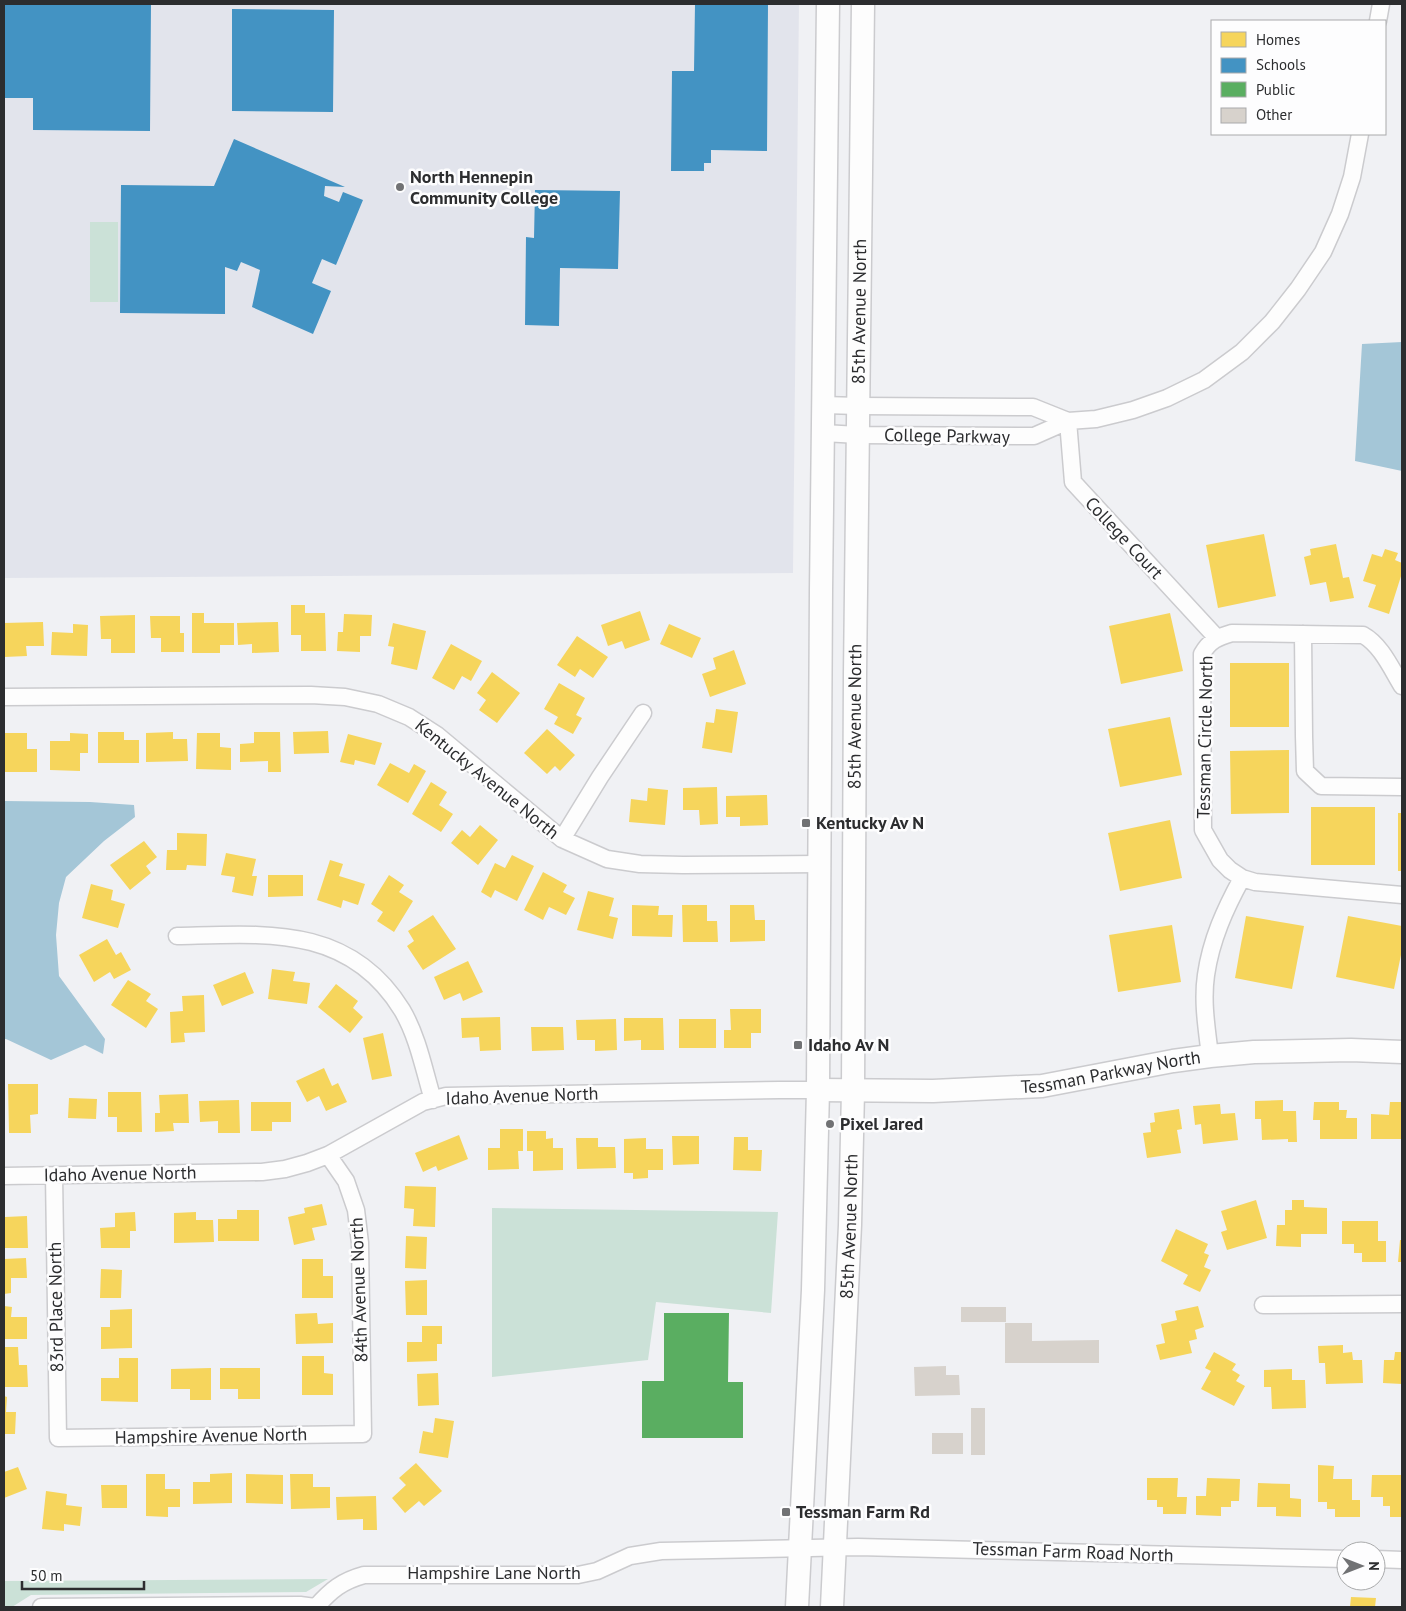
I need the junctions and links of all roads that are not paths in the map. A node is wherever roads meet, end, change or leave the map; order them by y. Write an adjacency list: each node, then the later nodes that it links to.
1 (828, 4): 8 (main road, 85th Avenue North)
2 (863, 4): 6 (main road, 85th Avenue North)
3 (876, 4): 6 (main road)
4 (1381, 4): 5 (street)
5 (1378, 20)
6 (862, 130): 9 (main road, 85th Avenue North)
7 (1360, 135): 10 (street, College Parkway)
8 (823, 405): 9 (street, College Parkway); 11 (main road, 85th Avenue North)
9 (859, 406): 10 (street, College Parkway); 12 (main road, 85th Avenue North)
10 (1068, 421): 12 (street, College Parkway); 14 (street, College Court)
11 (823, 433): 12 (street, College Parkway); 20 (main road, 85th Avenue North)
12 (859, 435): 27 (main road, 85th Avenue North)
13 (1303, 634): 14 (street, Tessman Circle North); 15 (street, Tessman Circle North); 18 (street)
14 (1217, 638): 21 (street, Tessman Circle North)
15 (1402, 686)
16 (4, 697): 19 (street, Kentucky Avenue North)
17 (643, 713): 19 (street)
18 (1402, 787)
19 (562, 839): 20 (street, Kentucky Avenue North)
20 (819, 864): 26 (main road, 85th Avenue North)
21 (1242, 878): 22 (street, Tessman Circle North); 25 (street)
22 (1402, 895)
23 (177, 936): 28 (street)
24 (1402, 1052): 25 (main road, Tessman Parkway North)
25 (1210, 1056): 27 (main road, Tessman Parkway North)
26 (818, 1090): 27 (main road, Tessman Parkway North); 28 (street, Idaho Avenue North); 37 (main road, 85th Avenue North)
27 (853, 1091): 36 (main road, 85th Avenue North)
28 (433, 1100): 29 (street, Idaho Avenue North)
29 (328, 1154): 30 (street, Idaho Avenue North); 34 (street, 84th Avenue North)
30 (54, 1175): 31 (street, Idaho Avenue North); 35 (street, 83rd Place North)
31 (4, 1176)
32 (1402, 1304): 33 (street)
33 (1263, 1305)
34 (363, 1434): 35 (street, Hampshire Avenue North)
35 (58, 1438)
36 (835, 1548): 37 (street, Tessman Farm Road North); 38 (street, Tessman Farm Road North); 44 (main road, 85th Avenue North)
37 (800, 1549): 42 (street, Hampshire Lane North); 43 (main road, 85th Avenue North)
38 (1336, 1559)
39 (1386, 1559): 40 (street)
40 (1402, 1560)
41 (41, 1607): 42 (street, Hampshire Lane North)
42 (315, 1607)
43 (798, 1607)
44 (832, 1607)

